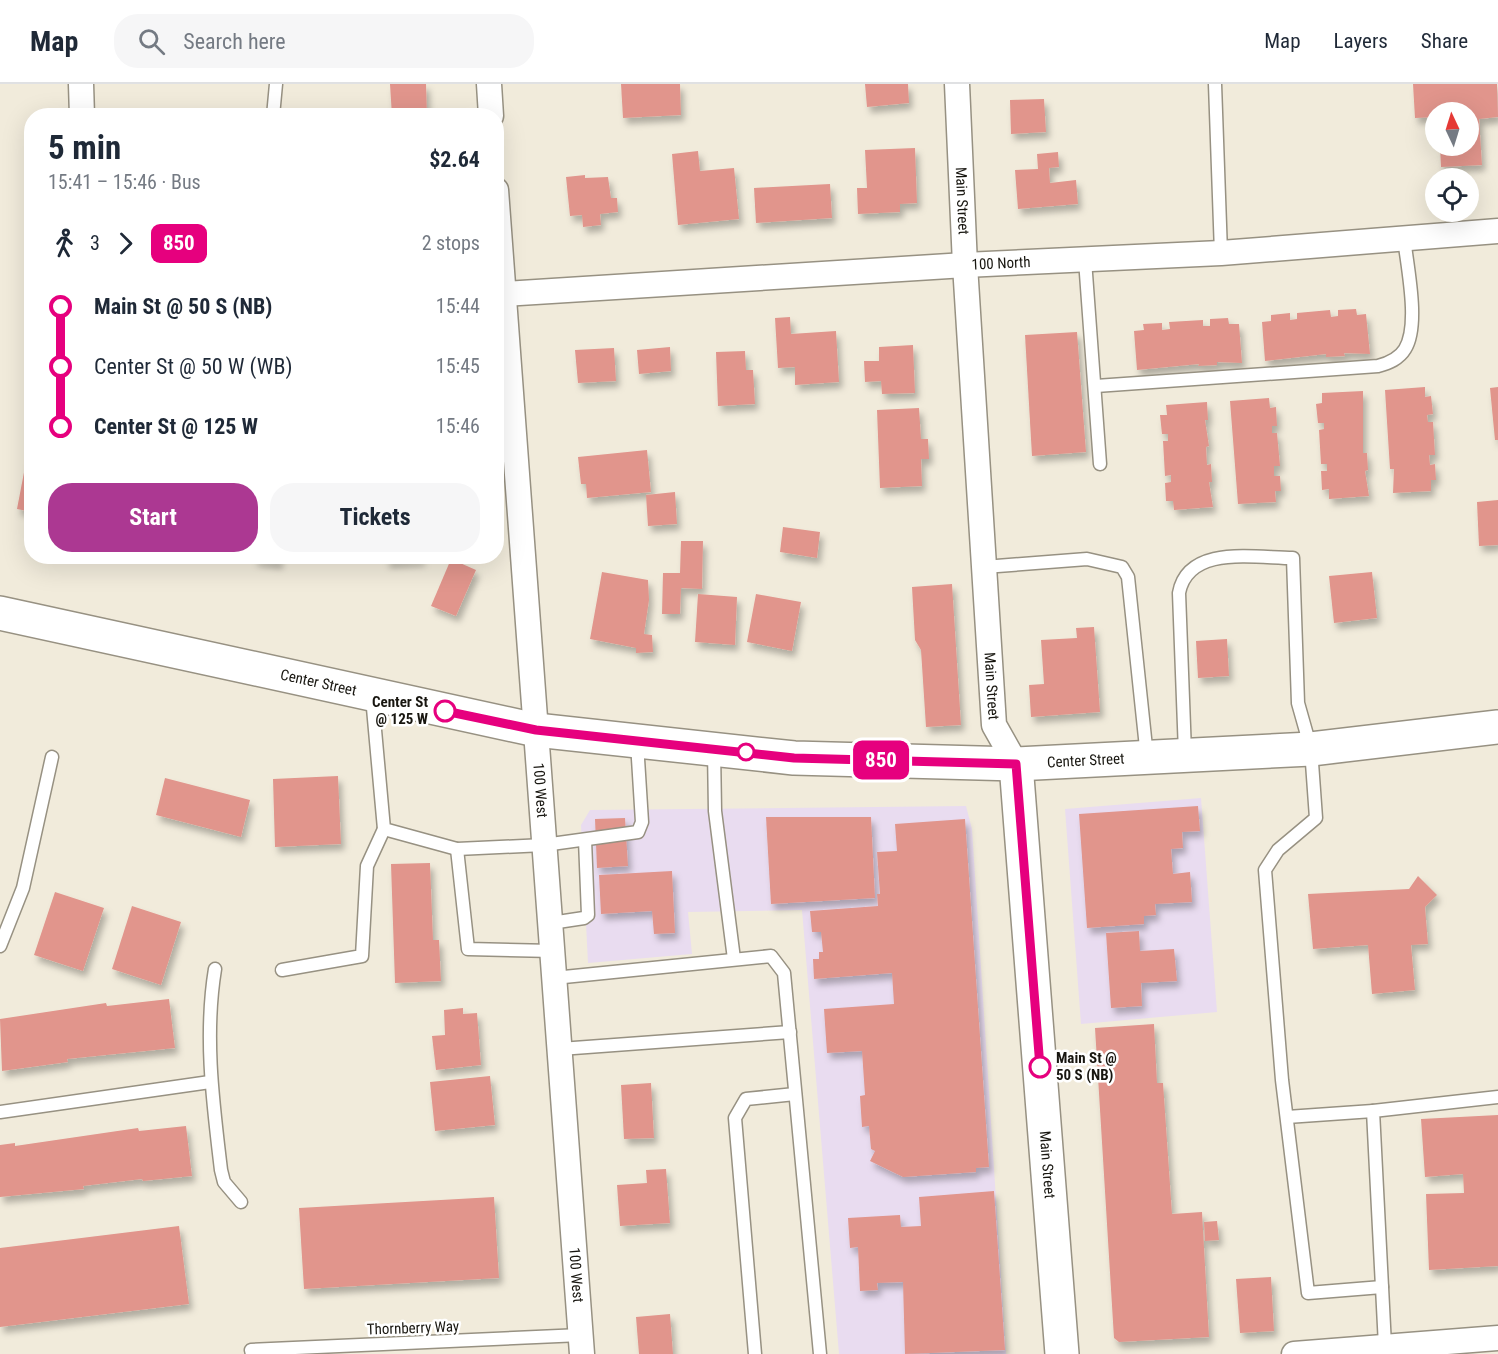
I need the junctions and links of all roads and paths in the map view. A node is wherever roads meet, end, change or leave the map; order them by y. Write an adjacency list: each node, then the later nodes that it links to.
1 (81, 84): 6 (street)
2 (276, 84): 7 (lane)
3 (489, 84): 8 (street)
4 (957, 84): 13 (street, Main Street)
5 (1215, 84): 11 (lane)
6 (82, 108)
7 (274, 108)
8 (490, 108)
9 (1498, 231): 10 (street, 100 North)
10 (1404, 238): 11 (street, 100 North); 15 (lane)
11 (1221, 253): 12 (street, 100 North)
12 (1085, 260): 13 (street, 100 North); 15 (lane)
13 (964, 266): 14 (street, 100 North); 17 (street, Main Street)
14 (504, 294): 21 (street, 100 West)
15 (1096, 386): 16 (lane)
16 (1100, 464)
17 (984, 567): 27 (lane); 28 (street, Main Street)
18 (0, 613): 19 (main road, Center Street)
19 (372, 696): 21 (main road, Center Street); 29 (lane)
20 (1498, 727): 24 (main road, Center Street)
21 (536, 730): 22 (main road, Center Street); 31 (street, 100 West)
22 (636, 740): 23 (main road, Center Street); 30 (lane)
23 (714, 749): 28 (main road, Center Street); 36 (lane)
24 (1311, 749): 25 (main road, Center Street); 25 (lane); 47 (lane)
25 (1185, 755): 27 (main road, Center Street)
26 (52, 757): 34 (lane)
27 (1147, 757): 28 (main road, Center Street)
28 (1016, 764): 56 (main road, Main Street)
29 (384, 830): 32 (lane); 38 (lane)
30 (585, 840): 31 (lane); 33 (lane)
31 (544, 845): 32 (lane); 33 (street, 100 West)
32 (457, 849): 35 (lane)
33 (551, 923): 35 (street, 100 West)
34 (0, 946)
35 (553, 951): 39 (street, 100 West)
36 (734, 960): 39 (lane); 40 (lane)
37 (215, 969): 42 (lane)
38 (282, 969)
39 (554, 978): 41 (street, 100 West)
40 (790, 1032): 41 (lane); 43 (lane)
41 (560, 1049): 51 (street, 100 West)
42 (210, 1082): 46 (lane); 48 (lane)
43 (795, 1094): 54 (lane); 55 (lane)
44 (1498, 1096): 45 (lane)
45 (1374, 1111): 47 (lane); 49 (lane)
46 (0, 1112)
47 (1287, 1117): 49 (lane)
48 (241, 1202)
49 (1382, 1287): 52 (lane)
50 (1498, 1338): 52 (street)
51 (582, 1345): 53 (lane, Thornberry Way)
52 (1385, 1346): 57 (street)
53 (252, 1354)
54 (755, 1354)
55 (820, 1354)
56 (1062, 1354)
57 (1294, 1354)

